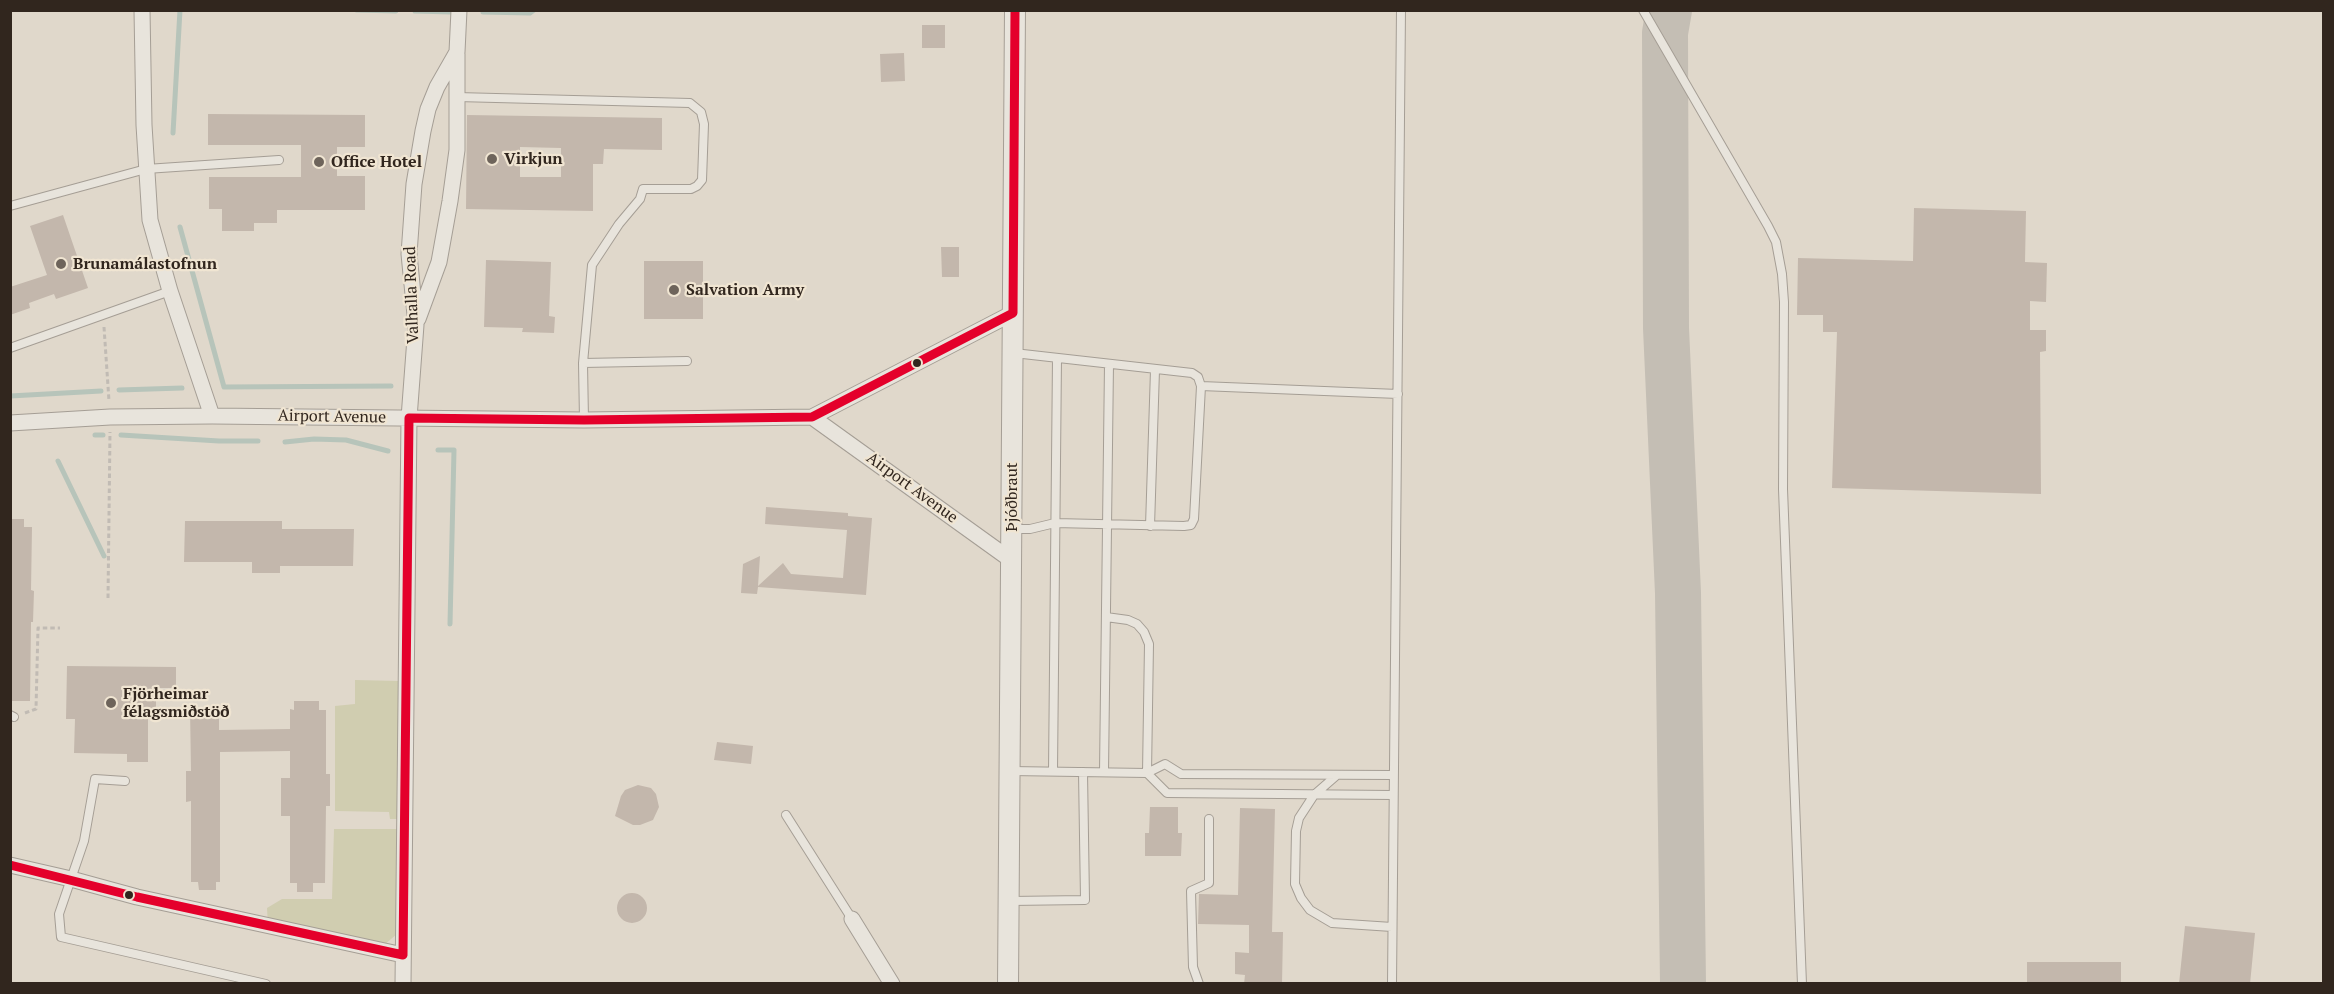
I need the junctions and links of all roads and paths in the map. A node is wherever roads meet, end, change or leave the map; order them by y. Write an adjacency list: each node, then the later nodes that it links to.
1 (142, 10): 9 (street)
2 (459, 10): 6 (street, Valhalla Road)
3 (1015, 10): 12 (street, Þjóðbraut)
4 (1401, 10): 23 (lane)
5 (1642, 10): 63 (lane)
6 (457, 52): 7 (street); 14 (street, Valhalla Road)
7 (457, 97): 14 (street); 19 (lane)
8 (279, 160): 9 (lane)
9 (146, 169): 10 (lane); 11 (street)
10 (10, 206)
11 (170, 291): 13 (lane); 24 (street)
12 (1013, 313): 16 (street, Þjóðbraut); 26 (street, Airport Avenue)
13 (100, 316): 15 (lane); 25 (path)
14 (416, 325): 27 (street, Valhalla Road)
15 (10, 348)
16 (1013, 353): 17 (lane); 33 (street, Þjóðbraut)
17 (1057, 358): 20 (lane); 30 (lane)
18 (687, 361): 19 (lane)
19 (583, 363): 28 (lane)
20 (1109, 364): 21 (lane); 31 (lane)
21 (1155, 370): 22 (lane); 32 (lane)
22 (1201, 386): 23 (lane); 32 (lane)
23 (1398, 394): 45 (lane)
24 (212, 416): 25 (street, Airport Avenue); 27 (street, Airport Avenue)
25 (110, 417): 29 (street, Airport Avenue); 35 (path)
26 (812, 417): 28 (street, Airport Avenue); 34 (street, Airport Avenue)
27 (409, 418): 28 (street, Airport Avenue); 56 (street, Valhalla Road)
28 (584, 420)
29 (10, 423)
30 (1056, 523): 31 (lane); 33 (lane); 40 (lane)
31 (1107, 524): 32 (lane); 36 (lane)
32 (1150, 526)
33 (1011, 529): 34 (street, Þjóðbraut)
34 (1011, 560): 39 (street, Þjóðbraut)
35 (108, 598)
36 (1106, 617): 42 (lane); 43 (lane)
37 (60, 628): 38 (path)
38 (12, 716)
39 (1010, 771): 40 (lane); 53 (street, Þjóðbraut)
40 (1053, 771): 41 (lane)
41 (1083, 772): 42 (lane); 53 (lane)
42 (1104, 772): 43 (lane)
43 (1147, 772): 44 (lane); 47 (lane)
44 (1337, 775): 45 (lane); 47 (lane)
45 (1393, 775): 48 (lane)
46 (125, 781): 52 (lane)
47 (1314, 795): 48 (lane); 55 (lane)
48 (1393, 795): 55 (lane)
49 (786, 815): 54 (lane)
50 (1209, 819): 61 (lane)
51 (10, 865): 52 (street)
52 (71, 879): 56 (street); 57 (lane)
53 (1009, 901): 60 (street, Þjóðbraut)
54 (852, 919): 59 (street)
55 (1392, 927): 62 (lane)
56 (404, 955): 58 (street, Valhalla Road)
57 (266, 984)
58 (404, 984)
59 (892, 984)
60 (1008, 984)
61 (1199, 984)
62 (1392, 984)
63 (1802, 984)

